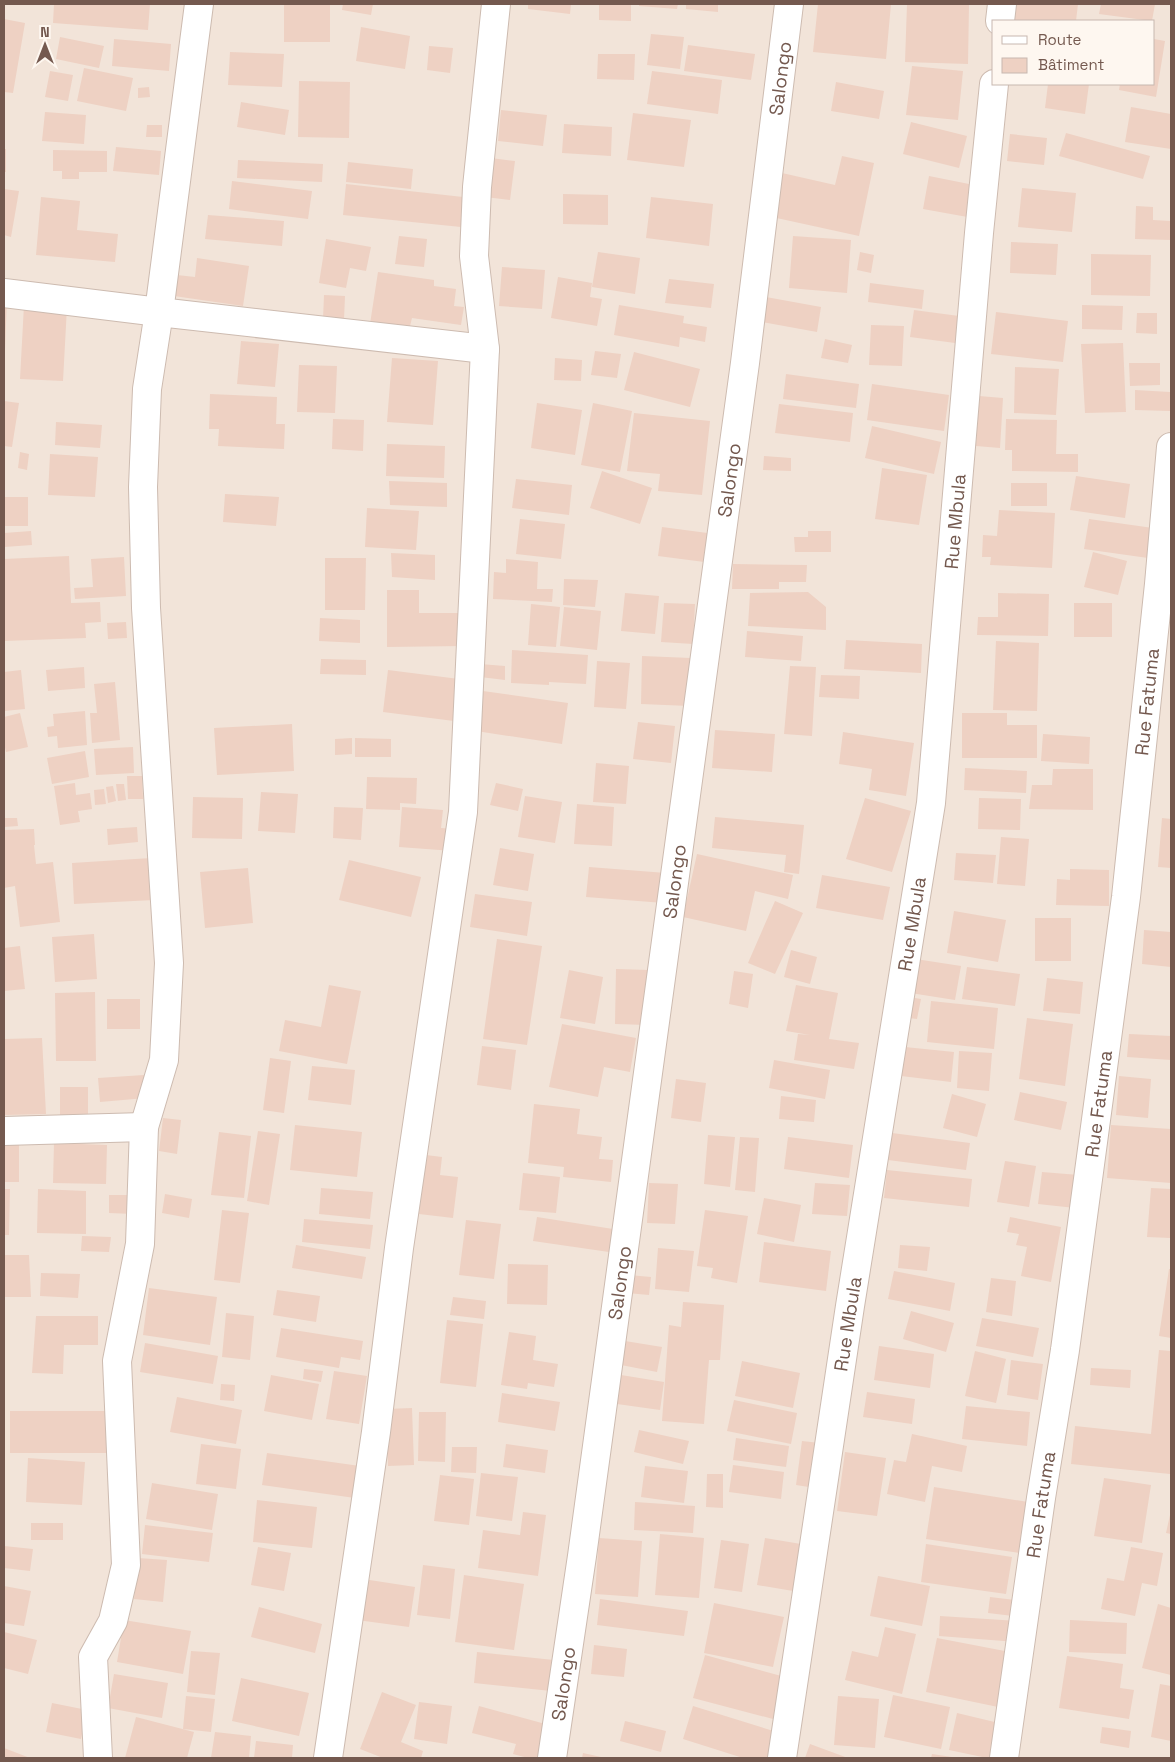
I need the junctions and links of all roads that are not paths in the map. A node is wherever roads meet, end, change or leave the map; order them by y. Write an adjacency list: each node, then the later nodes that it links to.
1 (199, 4): 8 (street)
2 (496, 4): 9 (street)
3 (789, 4): 15 (street, Salongo)
4 (1002, 4): 5 (street)
5 (1000, 20)
6 (994, 85): 16 (street, Rue Mbula)
7 (4, 292): 8 (street)
8 (159, 312): 9 (street); 11 (street)
9 (485, 349): 14 (street)
10 (1171, 447): 17 (street, Rue Fatuma)
11 (144, 1127): 12 (street); 13 (street)
12 (4, 1131)
13 (98, 1758)
14 (328, 1758)
15 (552, 1758)
16 (782, 1758)
17 (1004, 1758)

